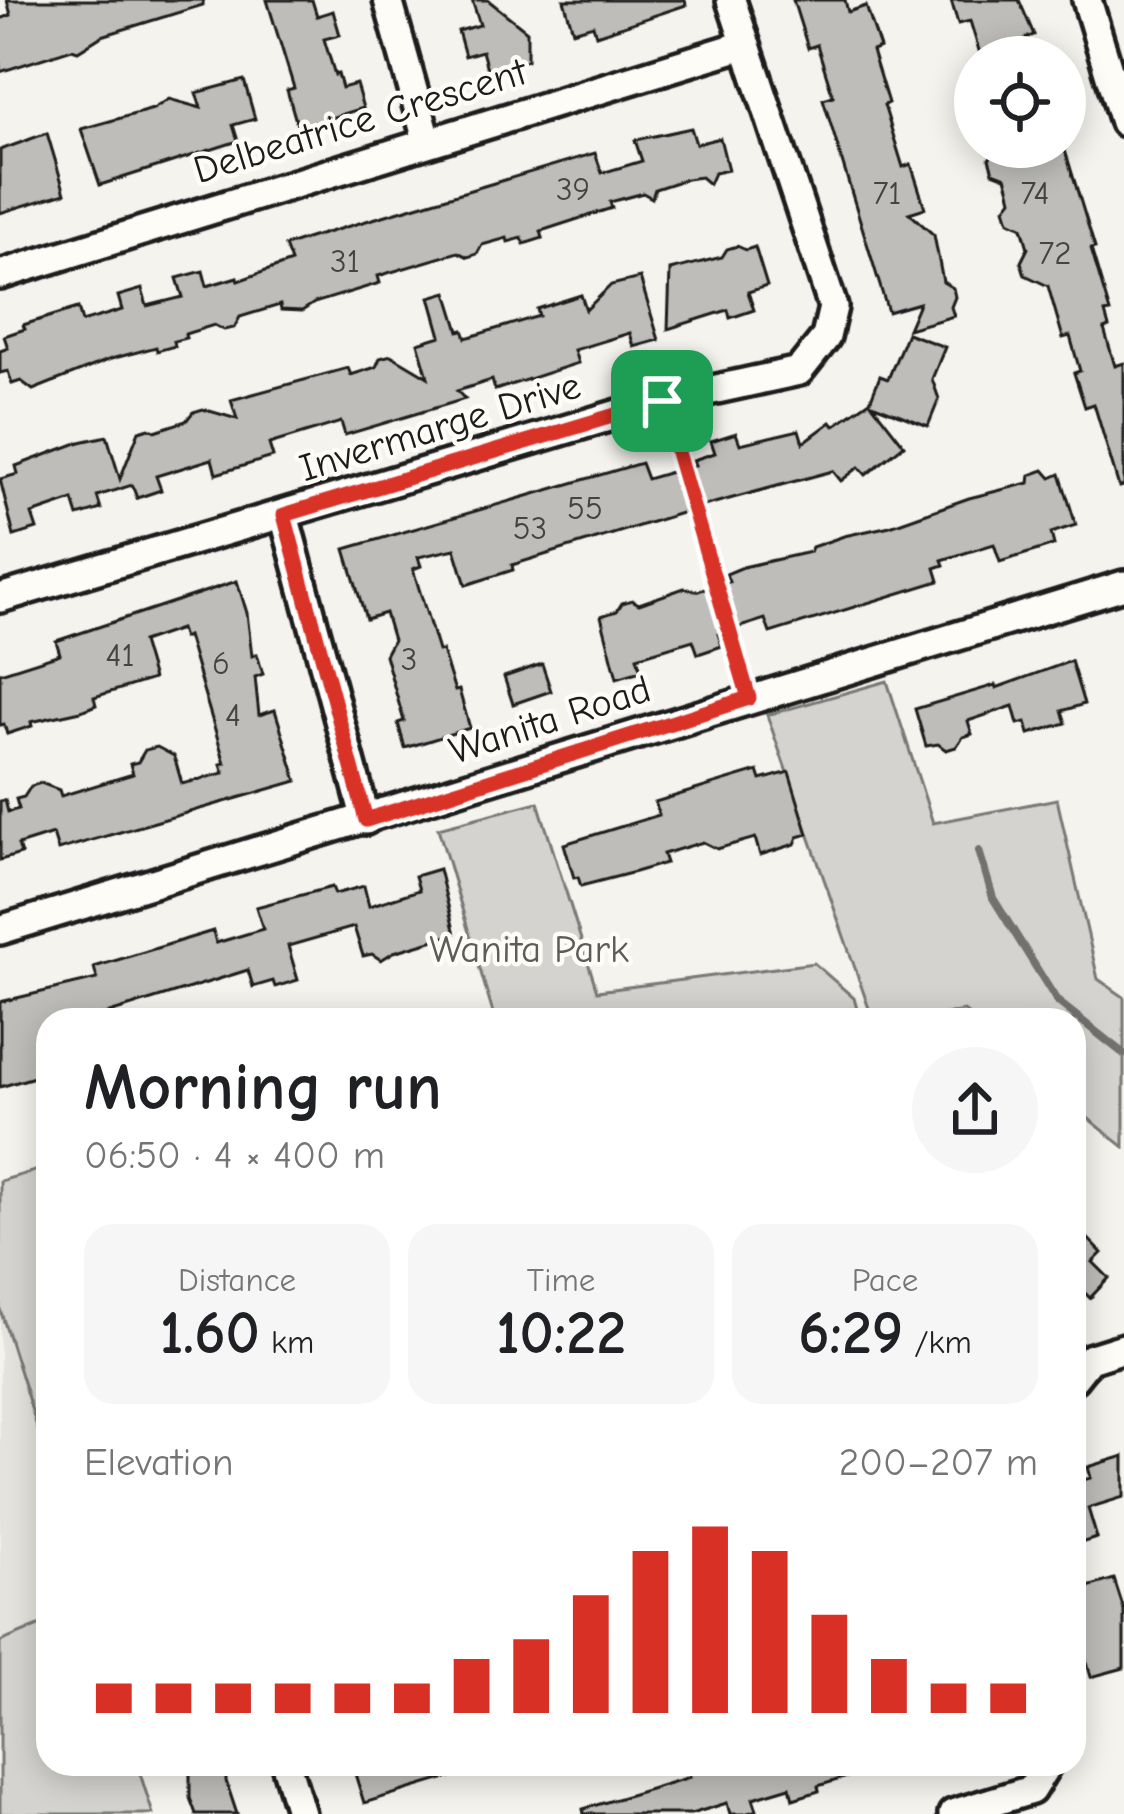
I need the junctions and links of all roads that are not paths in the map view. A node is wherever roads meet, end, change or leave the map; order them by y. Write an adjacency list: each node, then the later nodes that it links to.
1 (388, 0): 6 (street)
2 (731, 0): 4 (street, Invermarge Drive)
3 (1087, 0): 5 (street)
4 (744, 45): 6 (street, Delbeatrice Crescent); 8 (street, Invermarge Drive)
5 (1124, 122)
6 (427, 140): 7 (street, Delbeatrice Crescent)
7 (0, 275)
8 (284, 515): 10 (street, Invermarge Drive); 11 (street)
9 (1124, 585): 11 (street, Wanita Road)
10 (0, 598)
11 (366, 820): 12 (street, Wanita Road)
12 (0, 930)
13 (1124, 1348): 14 (street)
14 (1086, 1361)
15 (290, 1776): 17 (street)
16 (1040, 1776): 18 (street)
17 (301, 1814)
18 (953, 1814)

